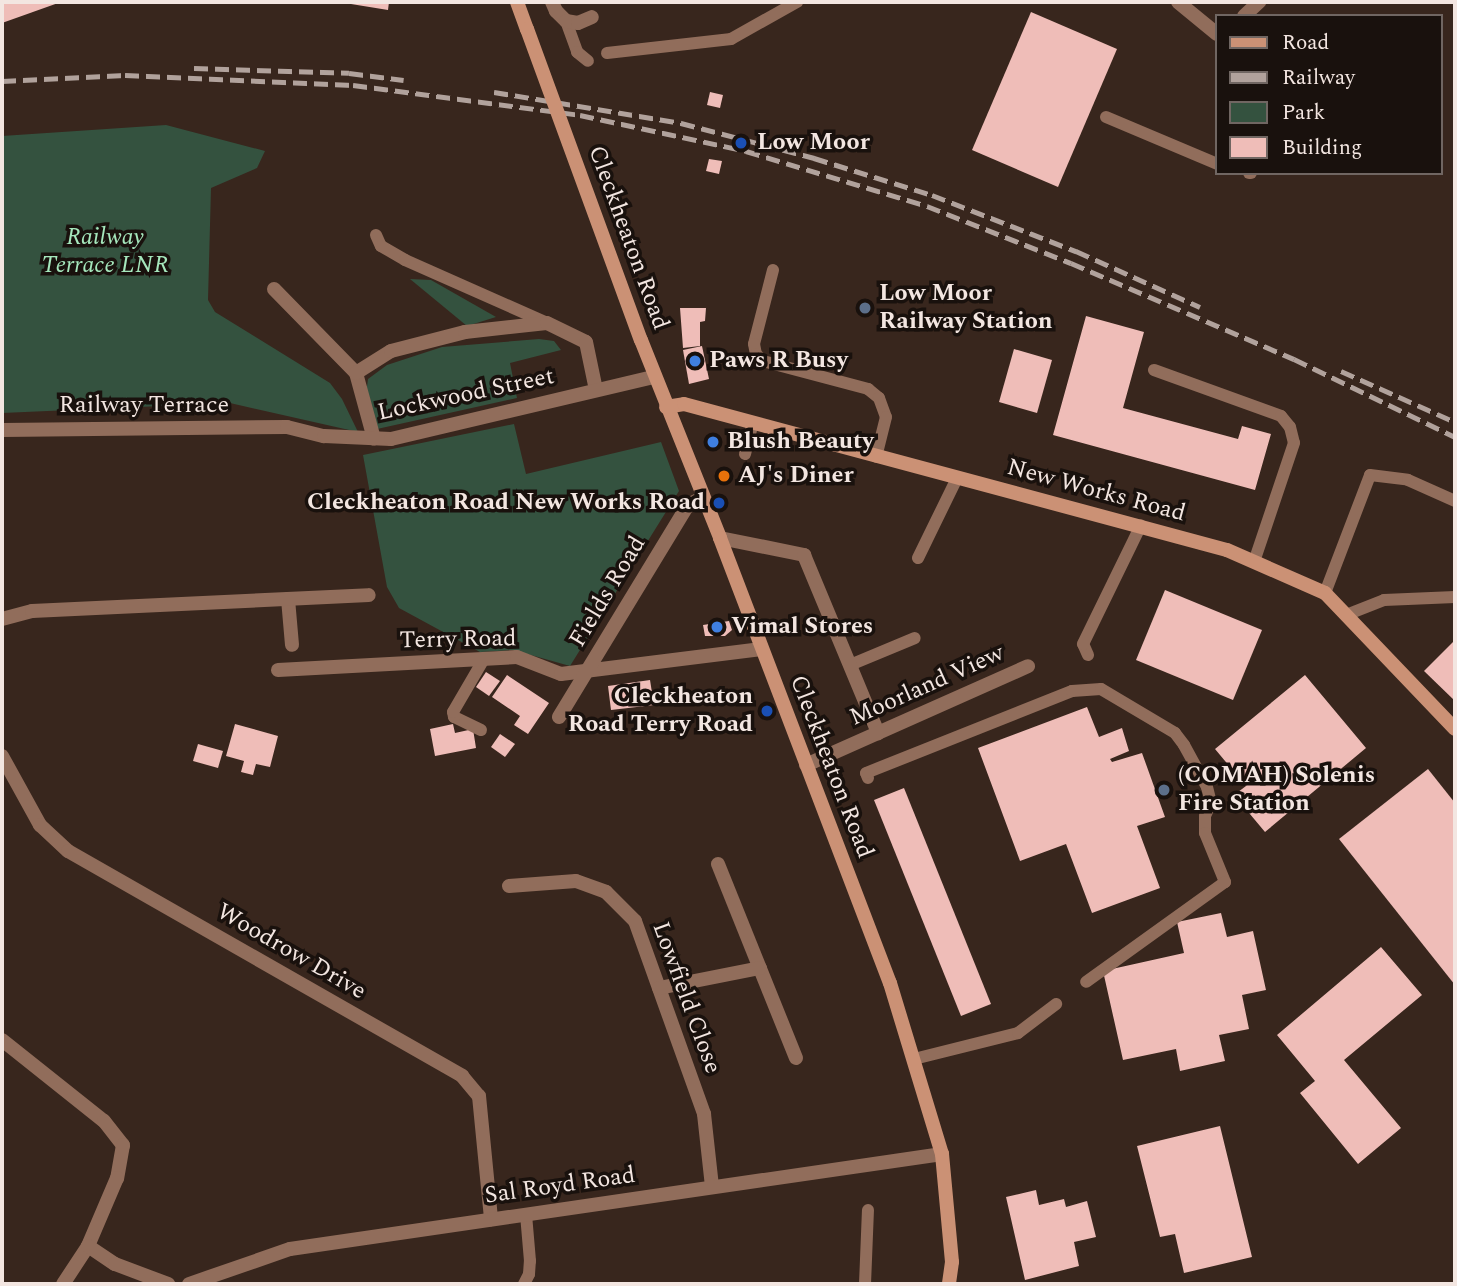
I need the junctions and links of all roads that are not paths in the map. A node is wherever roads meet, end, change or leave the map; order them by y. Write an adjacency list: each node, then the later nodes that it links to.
1 (517, 2): 20 (street, Cleckheaton Road, bridge)
2 (552, 2): 8 (street)
3 (797, 2): 10 (lane)
4 (1178, 2): 9 (street)
5 (1259, 2): 6 (street)
6 (1246, 14)
7 (592, 18): 8 (street)
8 (566, 21): 11 (lane)
9 (1216, 33)
10 (607, 53)
11 (588, 61)
12 (1107, 117): 13 (lane)
13 (1216, 164)
14 (376, 235): 17 (lane)
15 (773, 270): 28 (lane)
16 (274, 289): 19 (street)
17 (547, 323): 19 (street); 21 (street)
18 (1154, 370): 35 (lane)
19 (356, 373): 26 (street)
20 (653, 377): 21 (street, Lockwood Street); 22 (street, Cleckheaton Road)
21 (596, 390): 26 (street, Lockwood Street)
22 (666, 407): 23 (street, New Works Road); 30 (street, Cleckheaton Road)
23 (753, 423): 27 (lane); 28 (street, New Works Road)
24 (287, 427): 25 (street, Railway Terrace); 26 (street, Lockwood Street)
25 (2, 430)
26 (374, 439)
27 (745, 454)
28 (876, 457): 29 (street, New Works Road)
29 (957, 478): 32 (street, New Works Road); 34 (lane)
30 (702, 498): 33 (street, Cleckheaton Road); 49 (street, Fields Road)
31 (1455, 501): 36 (lane)
32 (1141, 525): 35 (street, New Works Road); 45 (lane)
33 (720, 538): 44 (street, Cleckheaton Road); 47 (street)
34 (918, 558)
35 (1254, 562): 36 (street, New Works Road)
36 (1325, 593): 40 (street, New Works Road)
37 (369, 595): 39 (street)
38 (1455, 597): 40 (lane)
39 (288, 599): 41 (street); 43 (street)
40 (1346, 615): 52 (street, New Works Road)
41 (2, 619)
42 (915, 638): 47 (lane)
43 (292, 645)
44 (761, 649): 49 (street, Terry Road); 56 (street, Cleckheaton Road)
45 (1088, 655)
46 (484, 659): 49 (street, Terry Road); 50 (street, Terry Road); 53 (lane)
47 (850, 666): 54 (street)
48 (1028, 666): 54 (street, Moorland View)
49 (587, 669): 51 (street, Fields Road)
50 (278, 670)
51 (559, 717)
52 (1455, 729)
53 (481, 730)
54 (878, 733): 56 (street, Moorland View)
55 (2, 756): 71 (street, Woodrow Drive)
56 (806, 765): 66 (street, Cleckheaton Road)
57 (868, 778): 61 (lane)
58 (718, 864): 60 (street)
59 (509, 886): 62 (street, Lowfield Close)
60 (760, 968): 62 (street); 65 (street)
61 (1086, 982)
62 (659, 988): 68 (street, Lowfield Close)
63 (1056, 1004): 66 (lane)
64 (2, 1040): 72 (street)
65 (796, 1058)
66 (914, 1059): 67 (street, Cleckheaton Road)
67 (942, 1154): 68 (street, Sal Royd Road); 78 (street, Cleckheaton Road)
68 (712, 1187): 70 (street, Sal Royd Road)
69 (867, 1210): 77 (lane)
70 (526, 1214): 71 (street, Sal Royd Road); 76 (lane)
71 (491, 1219): 75 (street, Sal Royd Road)
72 (88, 1246): 73 (street); 74 (street)
73 (63, 1284)
74 (168, 1284)
75 (189, 1284)
76 (524, 1284)
77 (865, 1284)
78 (949, 1284)

